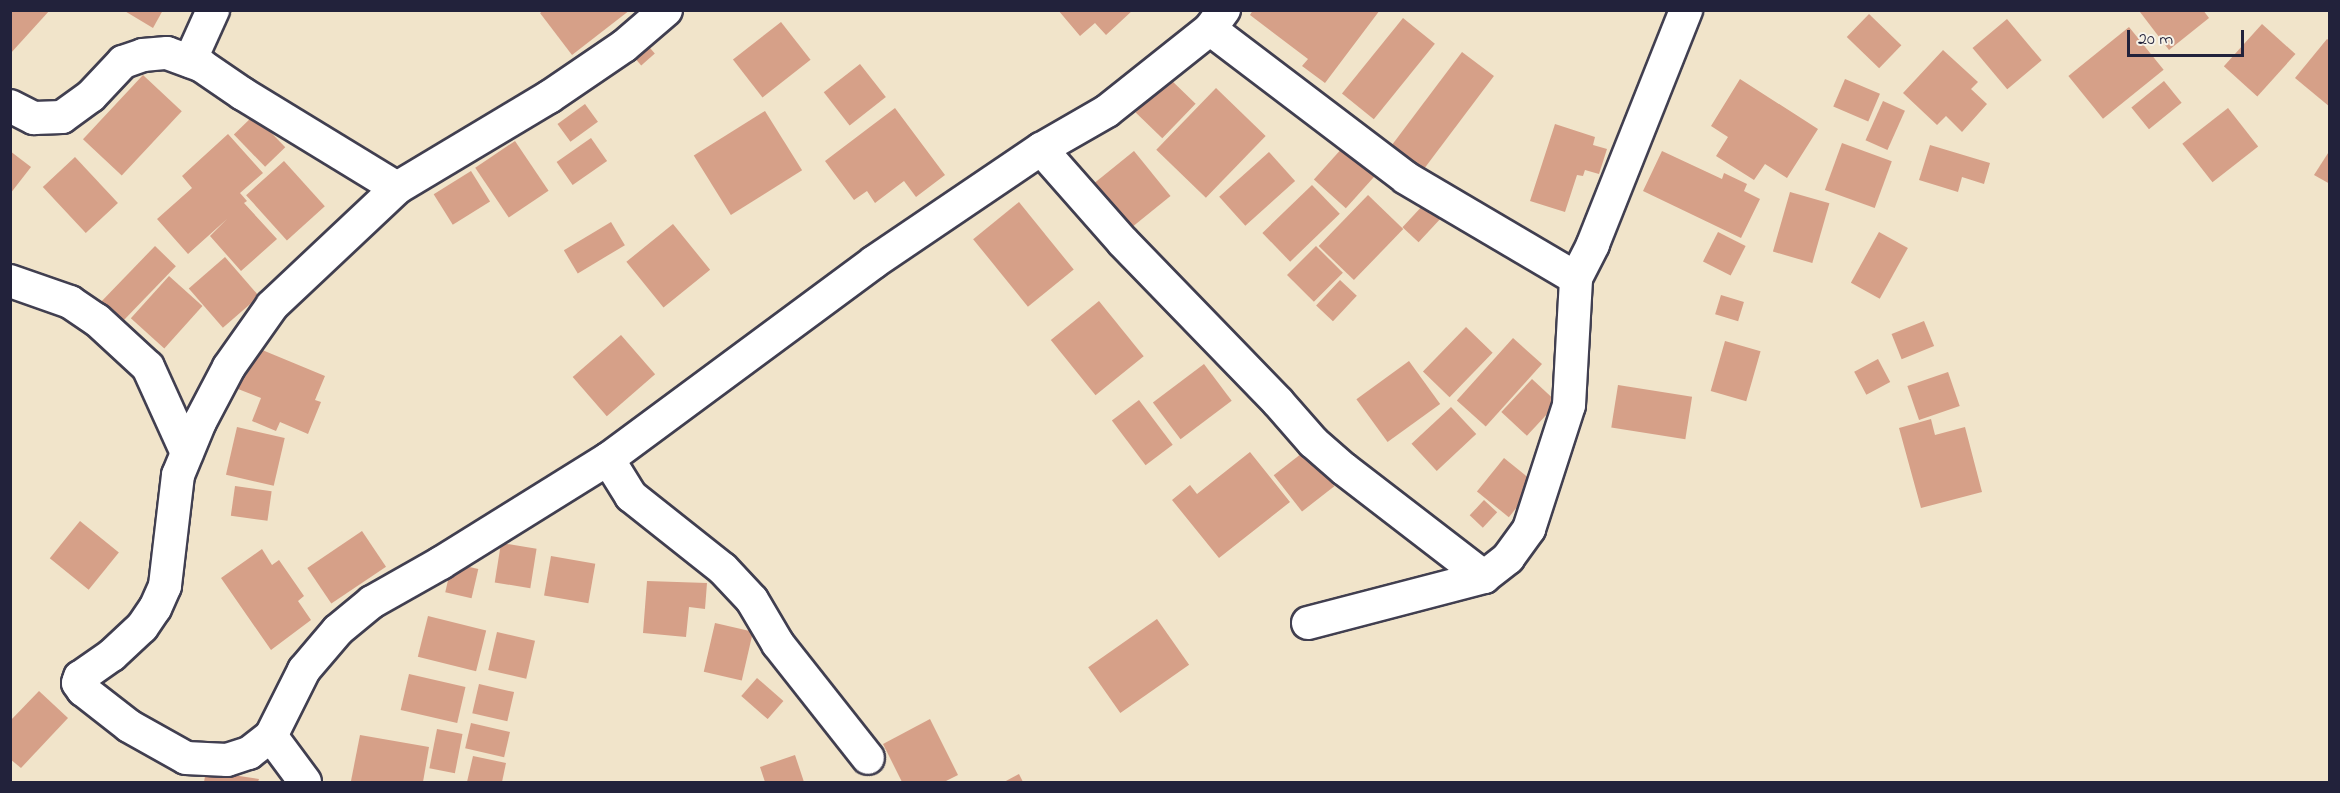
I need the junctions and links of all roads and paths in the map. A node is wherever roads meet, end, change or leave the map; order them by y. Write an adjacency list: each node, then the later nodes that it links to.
1 (213, 10): 5 (street)
2 (666, 10): 8 (street)
3 (1675, 14): 9 (street)
4 (1217, 20): 7 (street); 9 (street)
5 (190, 61): 6 (street); 8 (street)
6 (10, 106)
7 (1041, 149): 12 (street); 13 (street)
8 (397, 188): 11 (street)
9 (1576, 278): 13 (street)
10 (10, 281): 11 (street)
11 (187, 453): 15 (street)
12 (608, 459): 15 (street); 16 (street)
13 (1484, 577): 14 (street)
14 (1308, 623)
15 (271, 736): 17 (street)
16 (868, 758)
17 (305, 783)

